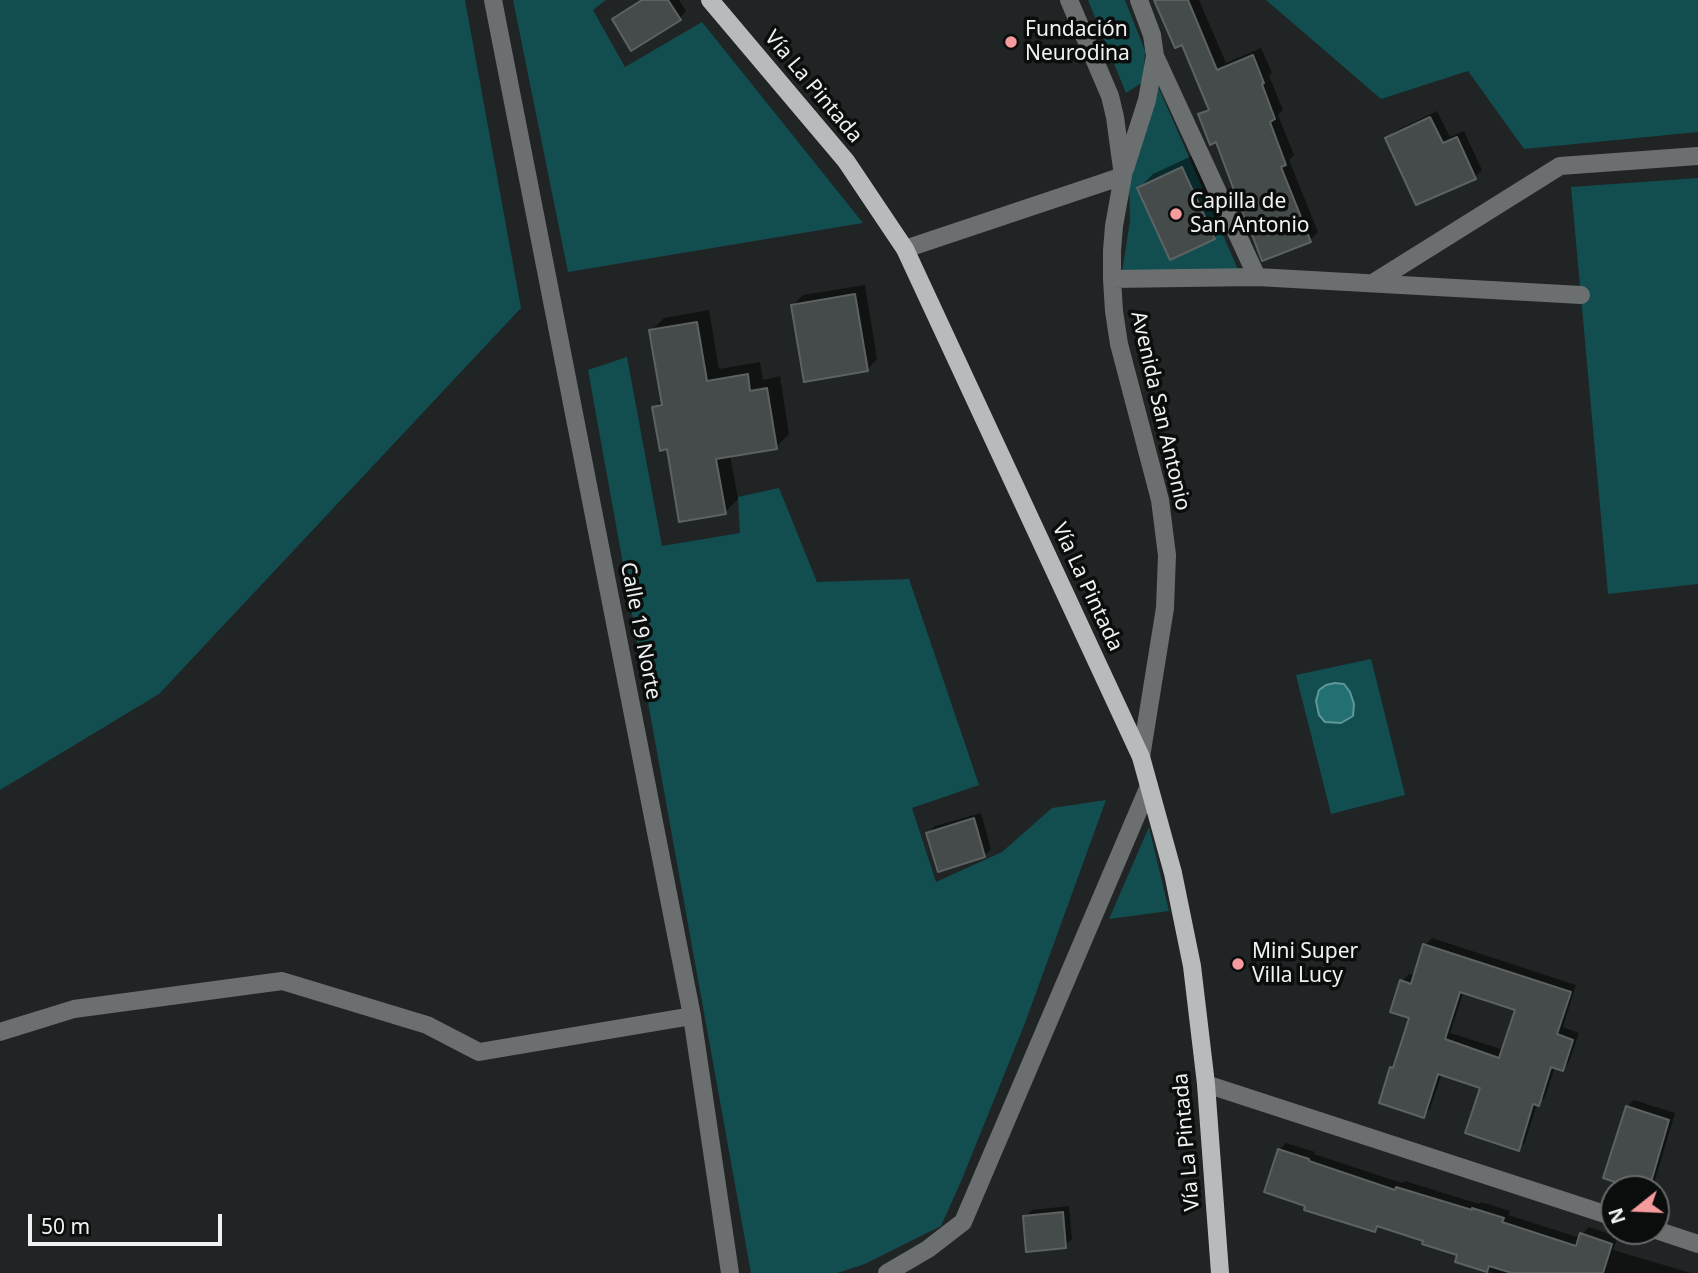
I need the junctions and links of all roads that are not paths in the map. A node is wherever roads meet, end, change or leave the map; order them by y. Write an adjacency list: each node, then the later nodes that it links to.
1 (493, 0): 15 (street, Calle 19 Norte)
2 (710, 0): 8 (main road, Vía La Pintada)
3 (1069, 0): 7 (street, Avenida San Antonio)
4 (1139, 0): 5 (street)
5 (1155, 56): 7 (street); 9 (street)
6 (1698, 156): 11 (street)
7 (1123, 176): 8 (street); 10 (street, Avenida San Antonio)
8 (905, 249): 13 (main road, Vía La Pintada)
9 (1257, 277): 10 (street); 11 (street)
10 (1111, 279): 13 (street, Avenida San Antonio)
11 (1373, 283): 12 (street)
12 (1581, 295)
13 (1140, 757): 14 (main road, Vía La Pintada)
14 (1149, 786): 17 (main road, Vía La Pintada); 22 (street)
15 (692, 1016): 16 (street); 21 (street, Calle 19 Norte)
16 (0, 1032)
17 (1206, 1084): 18 (street); 23 (main road, Vía La Pintada)
18 (1600, 1212)
19 (1670, 1235): 20 (street)
20 (1698, 1244)
21 (730, 1273)
22 (887, 1273)
23 (1220, 1273)

